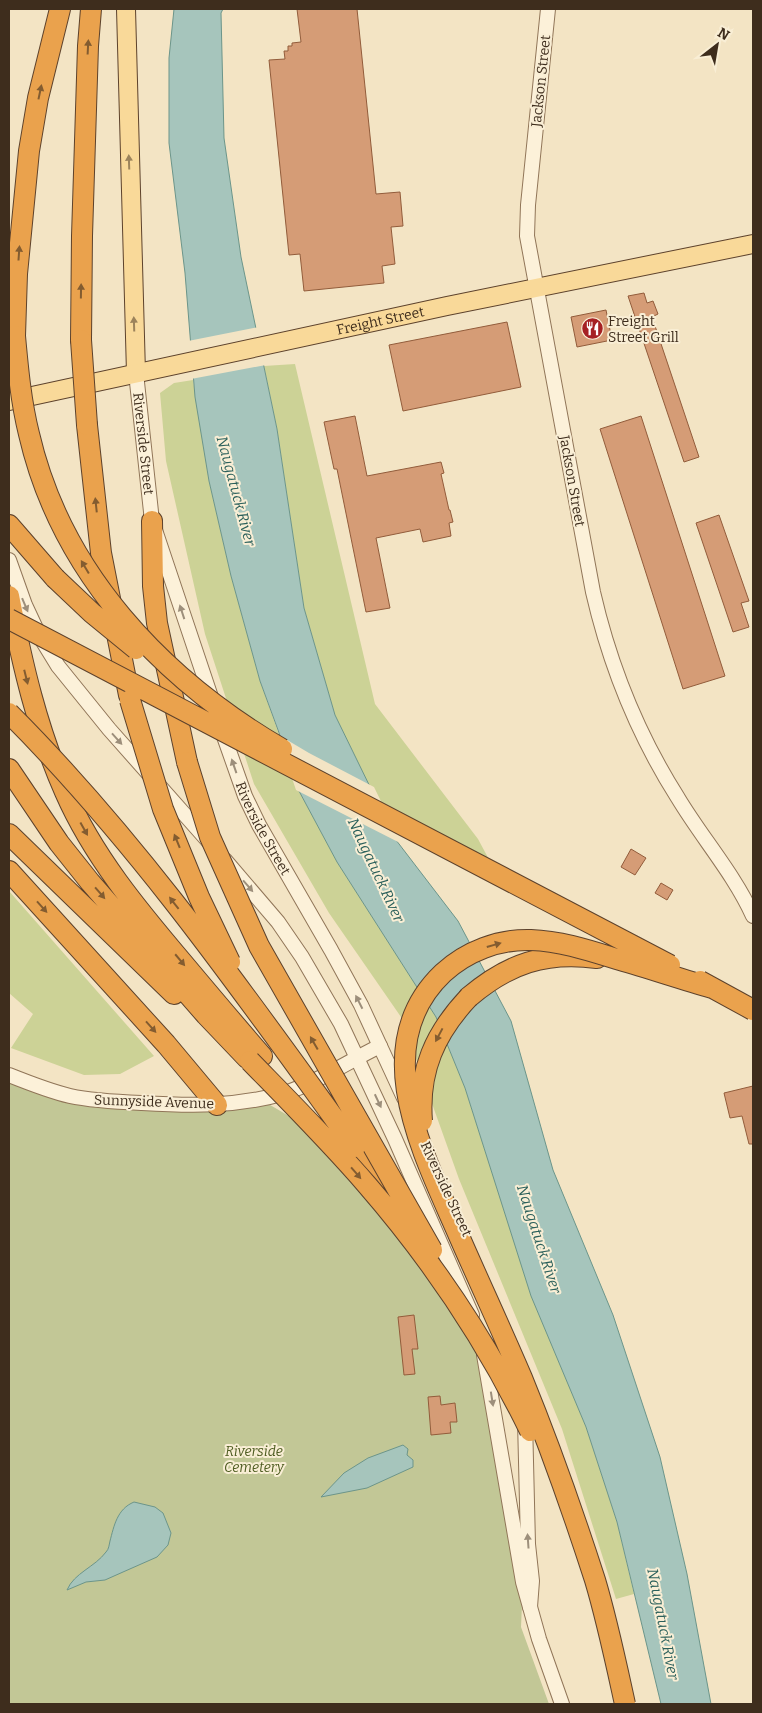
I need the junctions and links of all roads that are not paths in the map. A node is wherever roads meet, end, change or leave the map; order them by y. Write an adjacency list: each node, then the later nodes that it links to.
1 (60, 9): 18 (highway, one-way to 1, bridge)
2 (91, 9): 22 (highway, one-way to 2, bridge)
3 (126, 9): 7 (main road, Riverside Street, one-way to 3)
4 (548, 9): 6 (street, Jackson Street)
5 (753, 244): 6 (main road, Freight Street)
6 (537, 288): 7 (main road, Freight Street); 20 (street, Jackson Street)
7 (136, 373): 8 (main road, Freight Street); 9 (street, Riverside Street)
8 (9, 401)
9 (152, 521): 24 (street, Riverside Street, one-way to 9); 29 (highway, one-way to 9, bridge)
10 (9, 525): 18 (highway, bridge)
11 (9, 560): 25 (street, Riverside Street, one-way to 25)
12 (9, 596): 26 (highway, one-way to 26)
13 (9, 619): 18 (highway, bridge)
14 (9, 623): 18 (highway, bridge)
15 (9, 714): 22 (highway, one-way to 15, bridge)
16 (9, 769): 26 (highway, one-way to 26)
17 (9, 834): 26 (highway)
18 (482, 866): 21 (highway, bridge)
19 (9, 871): 28 (highway, one-way to 28)
20 (753, 916)
21 (712, 988): 23 (highway, bridge); 30 (highway, one-way to 21, bridge); 32 (highway, one-way to 32, bridge)
22 (247, 998): 29 (highway, bridge)
23 (753, 1010)
24 (380, 1046): 25 (street, Sunnyside Avenue); 31 (street, Riverside Street, one-way to 24)
25 (357, 1057): 28 (street, Sunnyside Avenue); 31 (street, Riverside Street, one-way to 31)
26 (253, 1060): 32 (highway, one-way to 32, bridge)
27 (9, 1075): 28 (street, Sunnyside Avenue)
28 (217, 1105)
29 (434, 1253): 30 (highway, bridge)
30 (540, 1424): 34 (highway, bridge)
31 (530, 1607): 33 (street, Riverside Street)
32 (620, 1682): 34 (highway, bridge)
33 (562, 1704)
34 (625, 1704)

